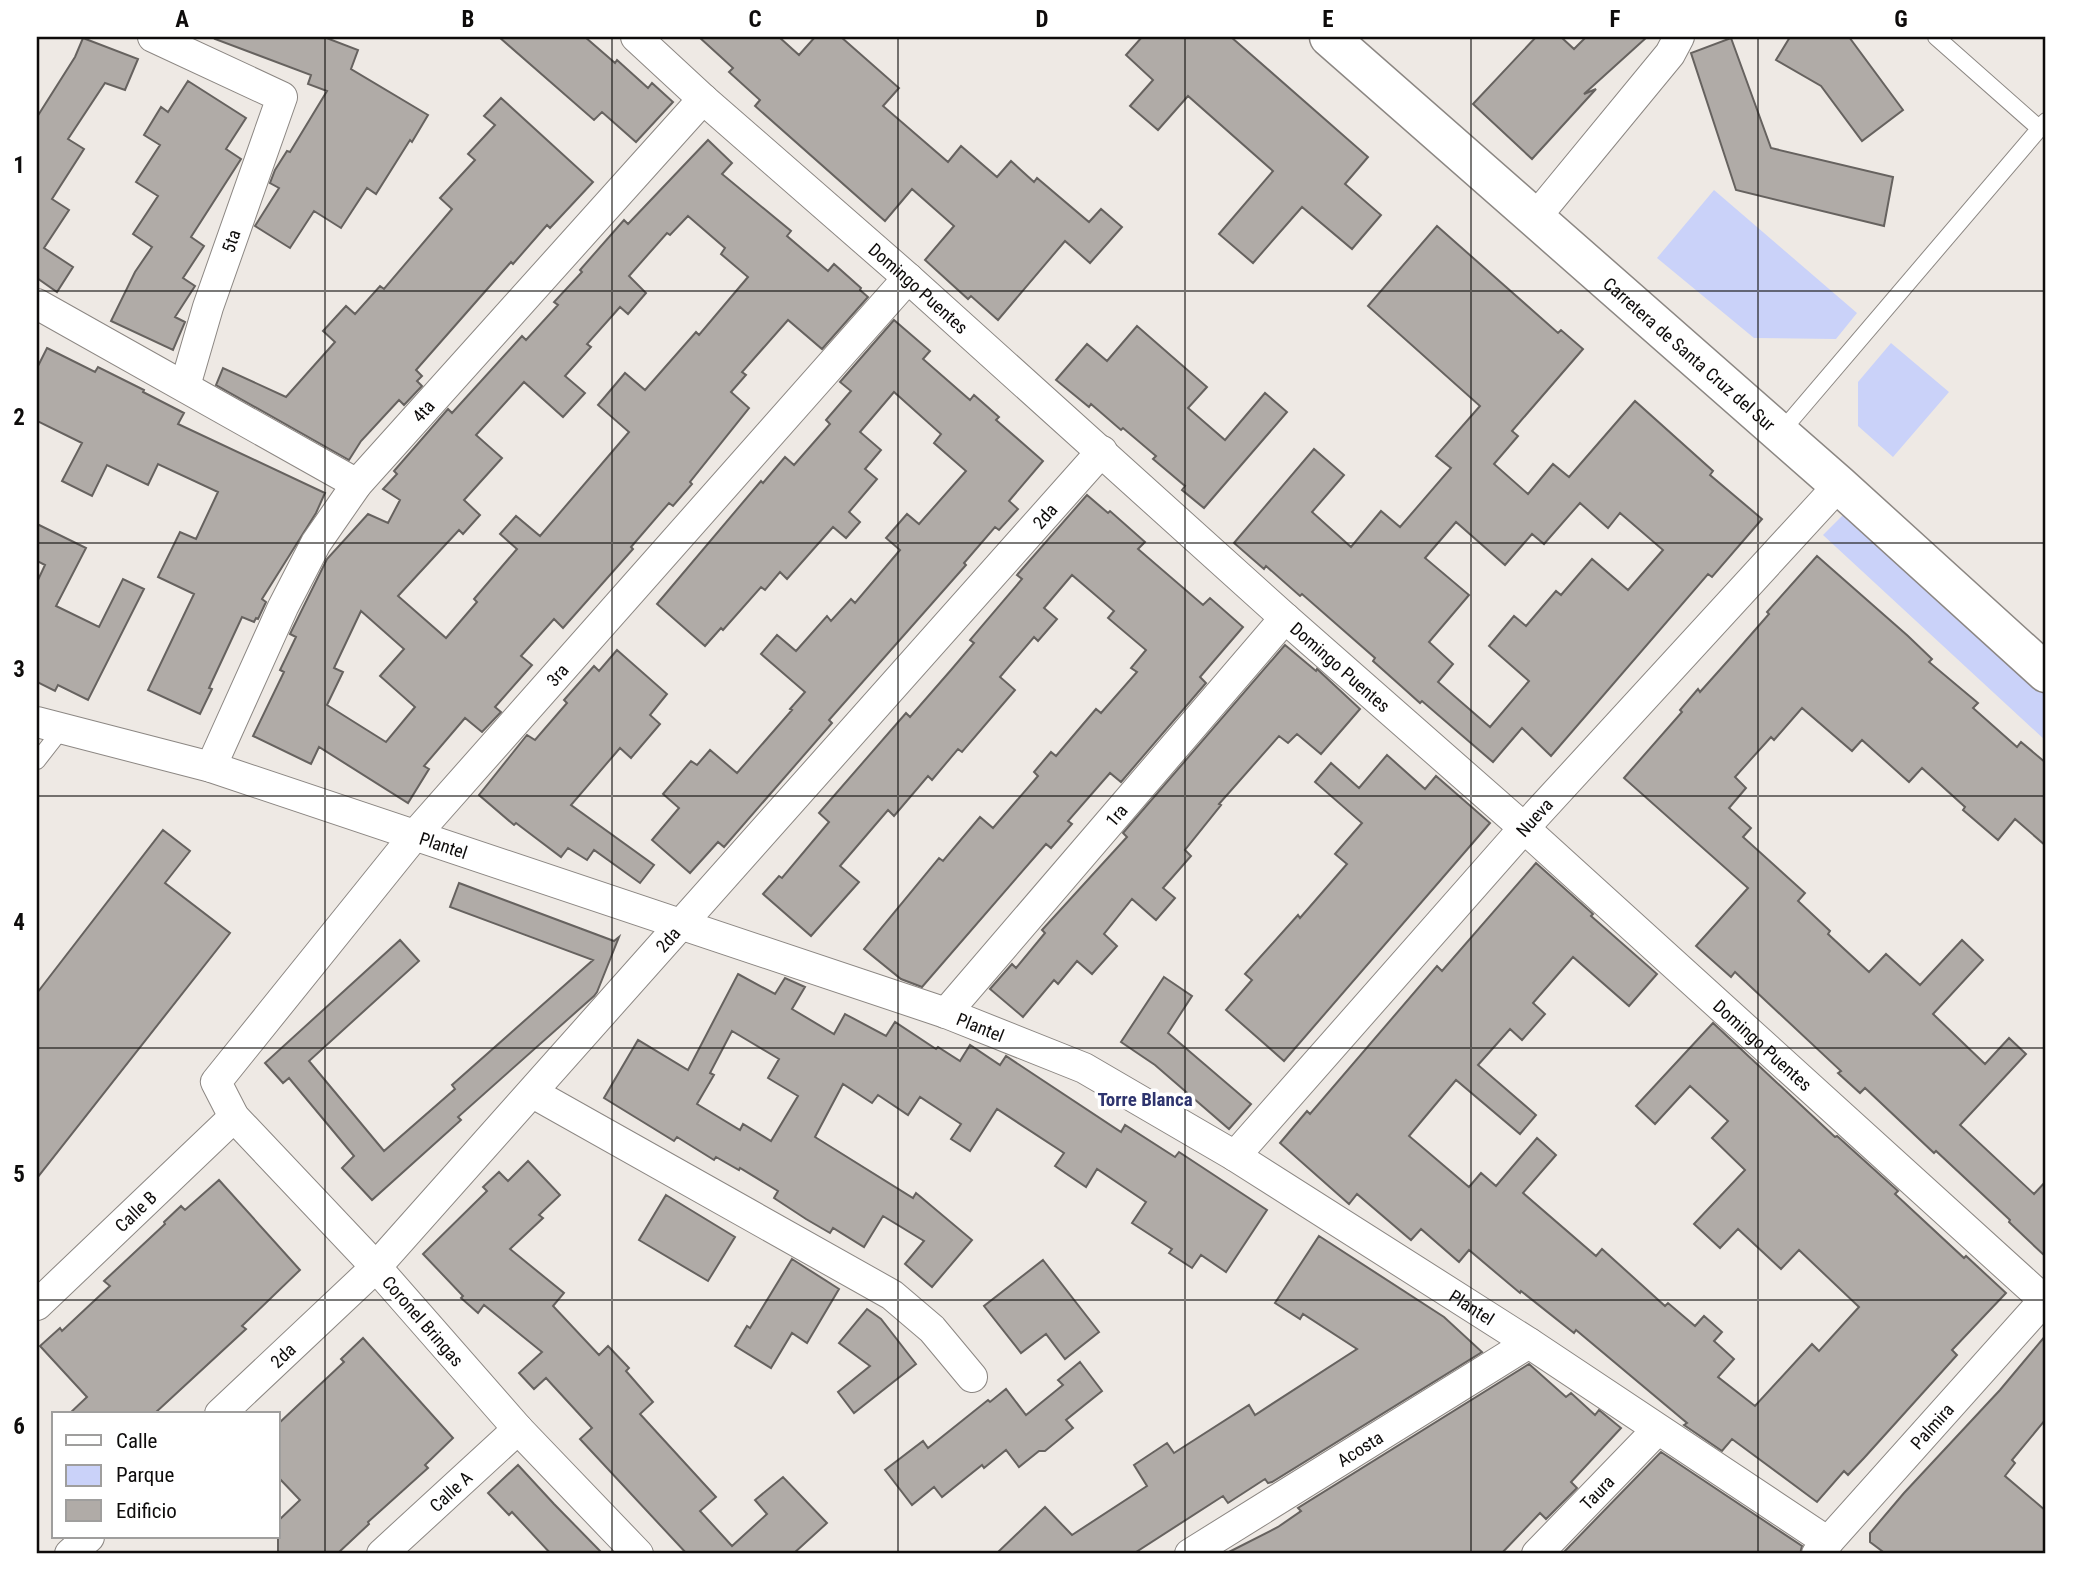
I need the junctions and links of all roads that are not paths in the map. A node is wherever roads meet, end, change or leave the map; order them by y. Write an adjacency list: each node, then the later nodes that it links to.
1 (153, 37): 11 (street, 5ta)
2 (636, 37): 6 (street, Domingo Puentes)
3 (1329, 37): 8 (main road, Carretera de Santa Cruz del Sur)
4 (1679, 37): 8 (street)
5 (1936, 37): 7 (lane)
6 (703, 99): 9 (street, Domingo Puentes); 14 (street, 4ta)
7 (2043, 125): 12 (lane)
8 (1535, 218): 12 (main road, Carretera de Santa Cruz del Sur)
9 (908, 278): 13 (street, Domingo Puentes); 22 (street, 3ra)
10 (37, 304): 11 (street)
11 (185, 386): 14 (street)
12 (1780, 433): 15 (main road, Carretera de Santa Cruz del Sur)
13 (1101, 451): 16 (street, Domingo Puentes); 23 (street, 2da)
14 (358, 484): 20 (street, 4ta)
15 (1839, 485): 17 (main road, Carretera de Santa Cruz del Sur); 21 (street, Nueva)
16 (1285, 618): 21 (street, Domingo Puentes); 24 (street, 1ra)
17 (2046, 673)
18 (49, 725): 19 (lane); 20 (street, Plantel)
19 (37, 761)
20 (211, 767): 22 (street, Plantel)
21 (1524, 828): 28 (street, Nueva); 30 (street, Domingo Puentes)
22 (414, 836): 23 (street, Plantel); 25 (street, 3ra)
23 (682, 925): 24 (street, Plantel); 26 (street, 2da)
24 (946, 1013): 28 (street, Plantel)
25 (216, 1082): 27 (street, Coronel Bringas)
26 (533, 1093): 29 (street, 2da); 33 (street)
27 (234, 1117): 29 (street, Coronel Bringas); 31 (street, Calle B)
28 (1235, 1156): 32 (street, Plantel)
29 (376, 1267): 34 (street, 2da); 35 (street, Coronel Bringas)
30 (2045, 1299): 38 (street, Palmira)
31 (37, 1305)
32 (1529, 1343): 36 (street, Plantel); 42 (street, Acosta)
33 (972, 1377)
34 (222, 1412)
35 (518, 1429): 40 (street, Calle A); 41 (street, Coronel Bringas)
36 (1657, 1430): 38 (street, Plantel); 43 (street, Taura)
37 (88, 1538): 39 (street)
38 (1822, 1548)
39 (70, 1554)
40 (382, 1554)
41 (638, 1554)
42 (1190, 1554)
43 (1537, 1554)

